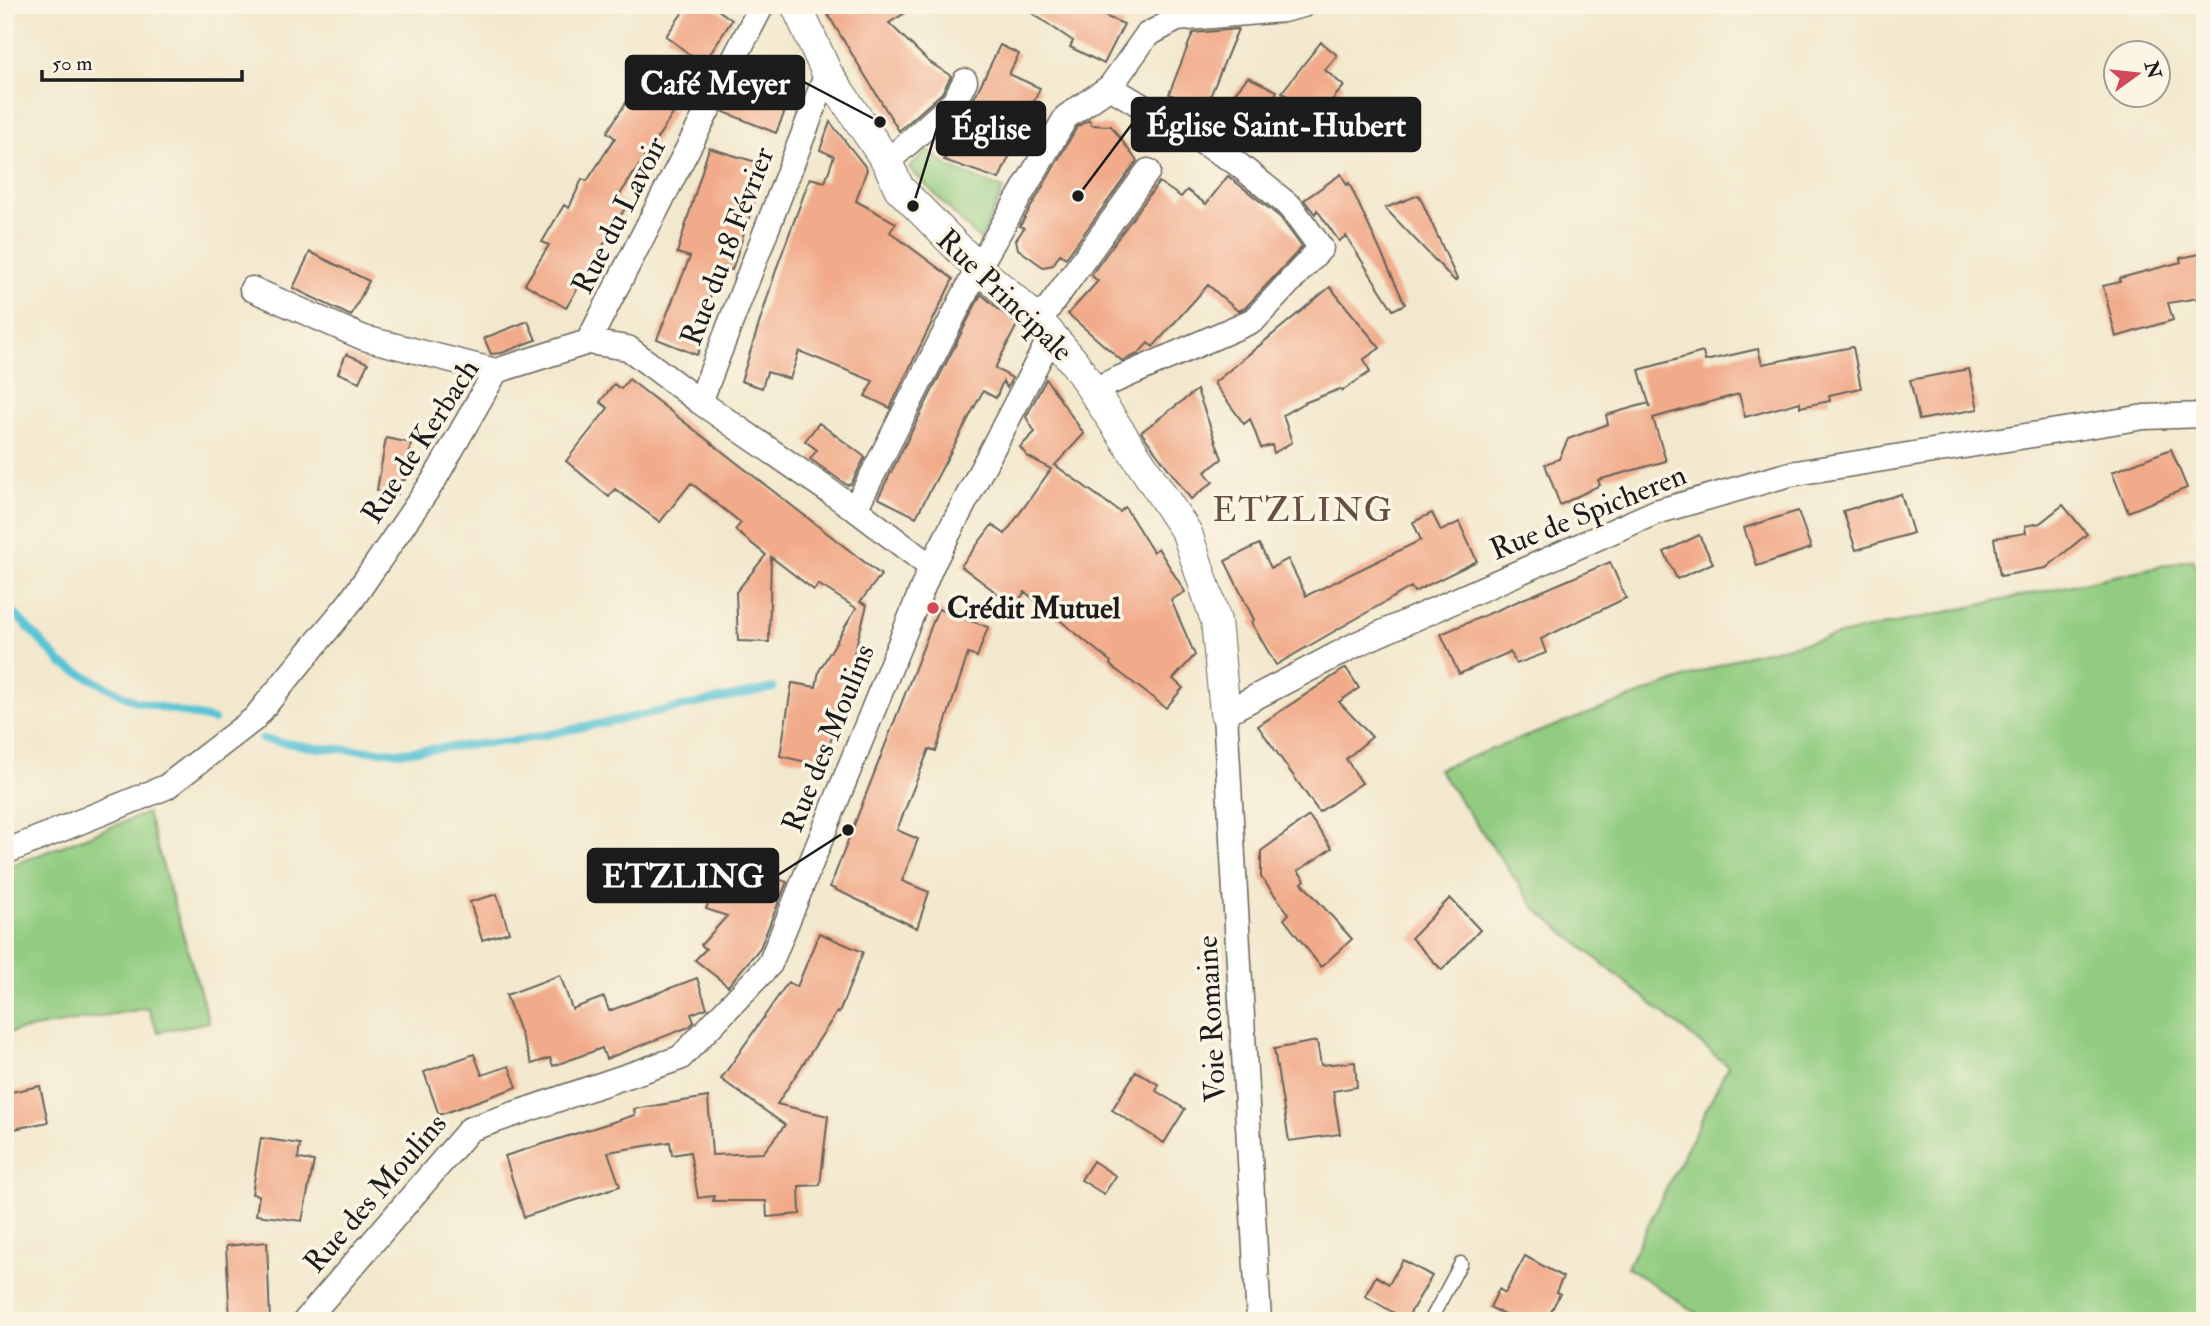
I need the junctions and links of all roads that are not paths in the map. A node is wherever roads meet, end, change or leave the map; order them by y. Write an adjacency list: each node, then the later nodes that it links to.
1 (762, 5): 12 (street, Rue du Lavoir)
2 (796, 5): 4 (street, Rue Principale)
3 (1303, 5): 6 (street)
4 (827, 73): 7 (street, Rue Principale); 15 (street, Rue du 18 Février)
5 (965, 81): 7 (street)
6 (1110, 87): 9 (street); 14 (street)
7 (887, 162): 9 (street, Rue Principale)
8 (1148, 171): 11 (street, Rue des Moulins)
9 (978, 268): 11 (street, Rue Principale); 17 (street)
10 (253, 289): 13 (street)
11 (1045, 328): 14 (street, Rue Principale); 18 (street, Rue des Moulins)
12 (589, 342): 13 (street, Rue de Kerbach); 15 (street, Rue de Kerbach)
13 (496, 371): 20 (street, Rue de Kerbach)
14 (1095, 389): 19 (street, Rue Principale)
15 (700, 402): 17 (street, Rue de Kerbach)
16 (2205, 415): 19 (street, Rue de Spicheren)
17 (855, 509): 18 (street, Rue de Kerbach)
18 (931, 567): 22 (street, Rue des Moulins)
19 (1225, 713): 23 (street, Voie Romaine)
20 (5, 852)
21 (1461, 1263): 24 (lane)
22 (306, 1321)
23 (1259, 1321)
24 (1430, 1321)

